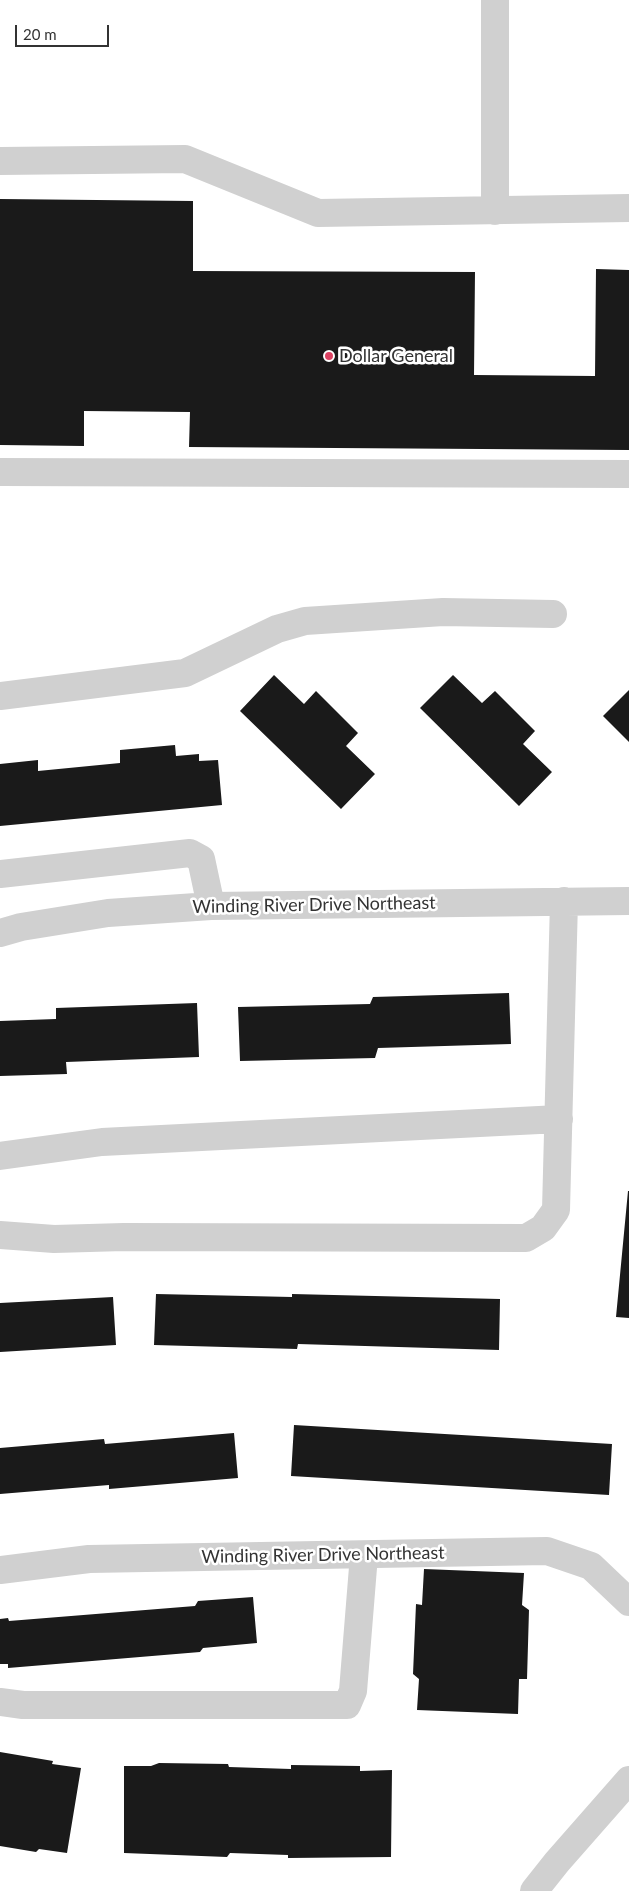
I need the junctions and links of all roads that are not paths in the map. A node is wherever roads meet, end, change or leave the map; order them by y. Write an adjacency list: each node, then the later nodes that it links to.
1 (495, 0): 4 (street)
2 (0, 161): 4 (street)
3 (629, 208): 4 (street)
4 (495, 211)
5 (0, 472): 6 (street)
6 (629, 474)
7 (553, 614): 8 (street)
8 (0, 696)
9 (0, 874): 12 (street)
10 (629, 900): 11 (street, Winding River Drive Northeast)
11 (564, 901): 12 (street, Winding River Drive Northeast); 14 (street)
12 (211, 906): 13 (street, Winding River Drive Northeast)
13 (0, 933)
14 (560, 1119): 15 (street); 16 (street)
15 (0, 1156)
16 (0, 1235)
17 (364, 1554): 18 (street, Winding River Drive Northeast); 19 (street, Winding River Drive Northeast); 20 (street)
18 (0, 1570)
19 (629, 1602)
20 (0, 1702)
21 (629, 1780): 22 (street)
22 (534, 1891)

